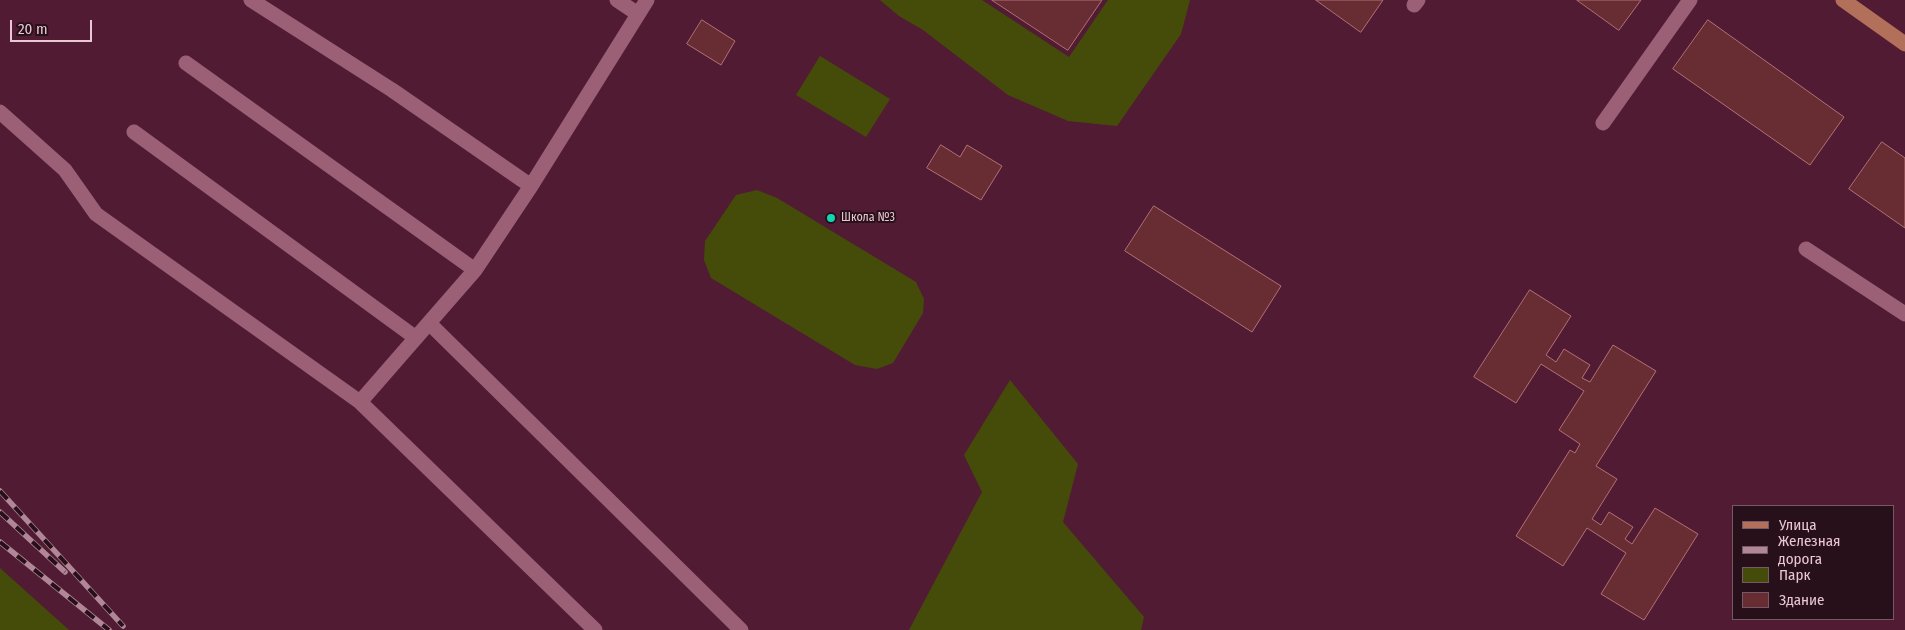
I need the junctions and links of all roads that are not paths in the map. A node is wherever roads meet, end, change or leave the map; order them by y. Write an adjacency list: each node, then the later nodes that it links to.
1 (251, 0): 12 (lane)
2 (617, 0): 6 (lane)
3 (647, 0): 6 (lane)
4 (1690, 0): 10 (lane)
5 (1843, 0): 7 (main road)
6 (638, 14): 12 (lane)
7 (1905, 44)
8 (186, 64): 14 (lane)
9 (0, 112): 18 (lane)
10 (1603, 123)
11 (134, 132): 17 (lane)
12 (531, 186): 14 (lane)
13 (1806, 249): 15 (lane)
14 (475, 270): 16 (lane)
15 (1905, 314)
16 (429, 323): 17 (lane); 20 (lane)
17 (416, 338): 18 (lane)
18 (360, 402): 19 (lane)
19 (595, 630)
20 (741, 630)

